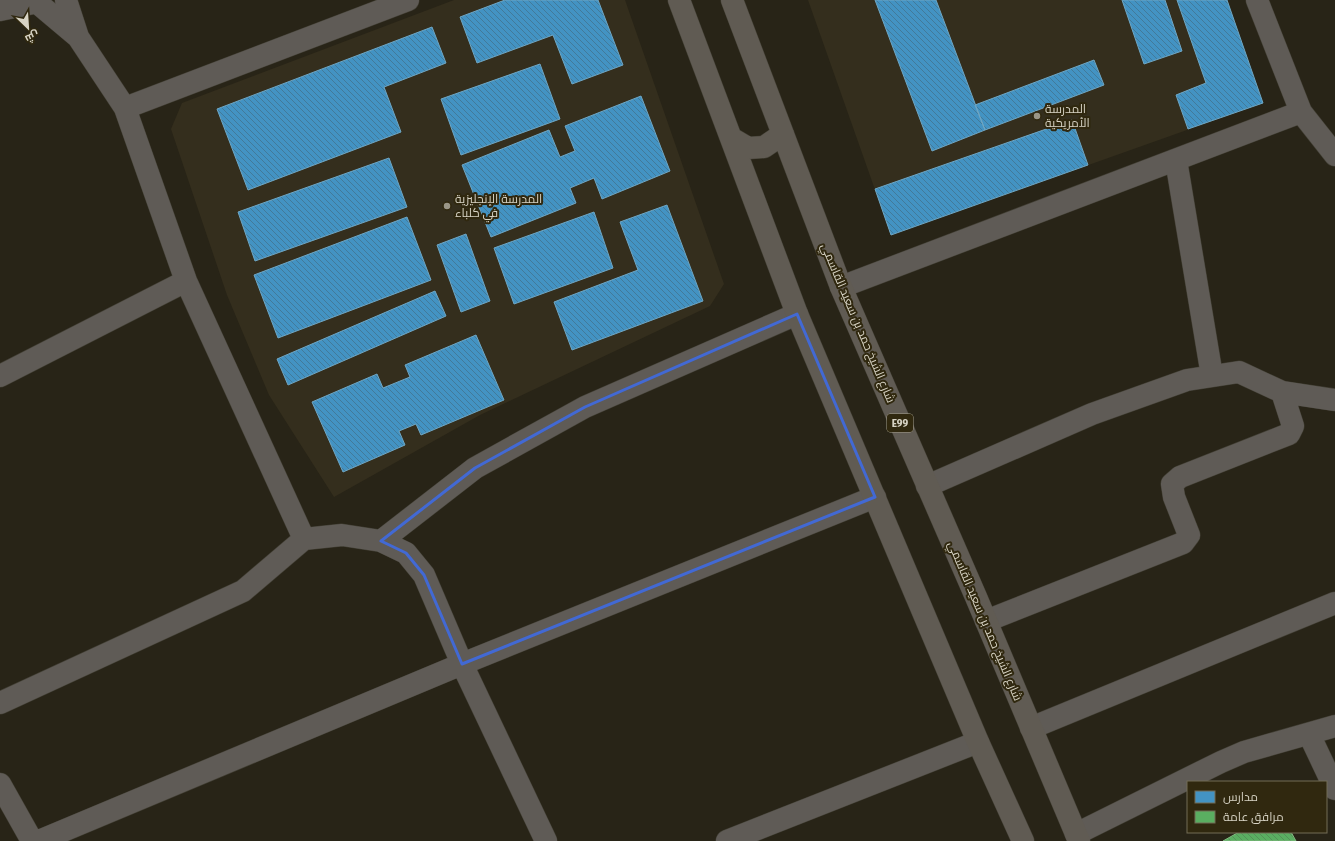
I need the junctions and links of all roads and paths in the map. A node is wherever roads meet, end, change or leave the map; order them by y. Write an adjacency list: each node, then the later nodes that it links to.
1 (66, 0): 8 (street)
2 (408, 0): 9 (street)
3 (679, 0): 12 (main road)
4 (732, 0): 11 (main road, شارع الشيخ حمد بن سعيد القاسمي / E99)
5 (1257, 0): 10 (street)
6 (36, 1): 7 (street); 8 (street)
7 (0, 10)
8 (78, 37): 9 (street)
9 (125, 108): 15 (street)
10 (1301, 112): 13 (street); 14 (street)
11 (783, 134): 12 (main road); 16 (main road, شارع الشيخ حمد بن سعيد القاسمي / E99)
12 (731, 138): 17 (main road)
13 (1335, 155)
14 (1176, 160): 16 (street); 19 (street)
15 (186, 281): 18 (street); 24 (street)
16 (841, 287): 22 (main road, شارع الشيخ حمد بن سعيد القاسمي / E99)
17 (797, 314): 23 (main road); 25 (street)
18 (0, 376)
19 (1212, 376): 20 (street); 22 (street)
20 (1282, 392): 21 (street); 27 (street)
21 (1335, 400)
22 (927, 486): 27 (main road, شارع الشيخ حمد بن سعيد القاسمي / E99)
23 (875, 497): 28 (street); 33 (main road)
24 (304, 539): 25 (street); 29 (street)
25 (382, 541): 28 (street)
26 (1335, 603): 31 (street)
27 (986, 621): 31 (main road, شارع الشيخ حمد بن سعيد القاسمي / E99)
28 (462, 664): 38 (street); 39 (street)
29 (0, 703)
30 (1335, 726): 32 (street)
31 (1031, 728): 36 (main road, شارع الشيخ حمد بن سعيد القاسمي / E99)
32 (1309, 734): 35 (street); 36 (street)
33 (978, 742): 40 (street); 41 (main road)
34 (0, 784): 37 (street)
35 (1335, 789)
36 (1077, 838)
37 (32, 841)
38 (39, 841)
39 (546, 841)
40 (728, 841)
41 (1023, 841)

